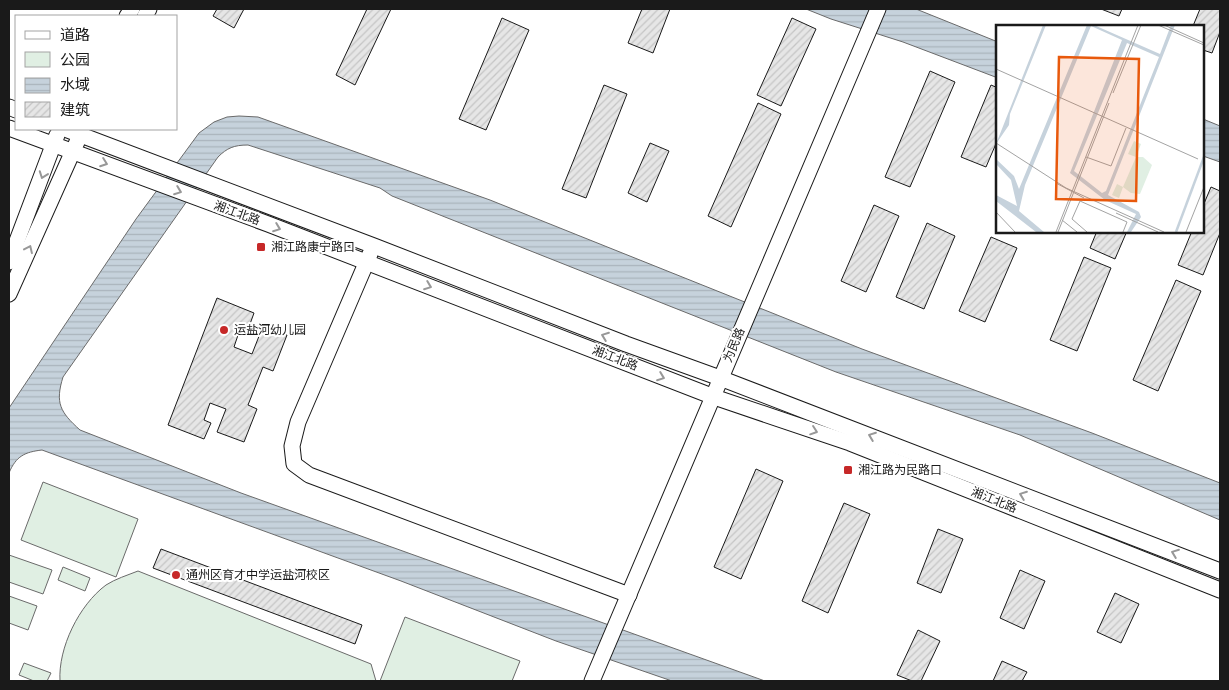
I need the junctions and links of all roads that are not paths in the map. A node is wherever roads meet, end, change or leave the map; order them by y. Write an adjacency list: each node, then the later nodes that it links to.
1 (878, 9): 11 (street, 为民路)
2 (9, 128): 5 (street, 湘江北路)
3 (59, 130): 5 (street)
4 (83, 132): 6 (street); 7 (street, 湘江北路)
5 (54, 144): 6 (street, 湘江北路); 8 (street, one-way to 8)
6 (73, 152): 9 (street, 湘江北路, one-way to 9); 10 (street, one-way to 6)
7 (374, 246): 9 (street); 11 (street, 湘江北路, one-way to 7)
8 (9, 262)
9 (366, 262): 12 (street, 湘江北路, one-way to 12); 15 (street)
10 (9, 294)
11 (720, 378): 12 (street, 为民路); 13 (street, 湘江北路, one-way to 11)
12 (714, 397): 14 (street, 湘江北路, one-way to 14); 15 (street, 为民路)
13 (1220, 571)
14 (1220, 590)
15 (629, 595): 16 (street, 为民路)
16 (592, 681)

